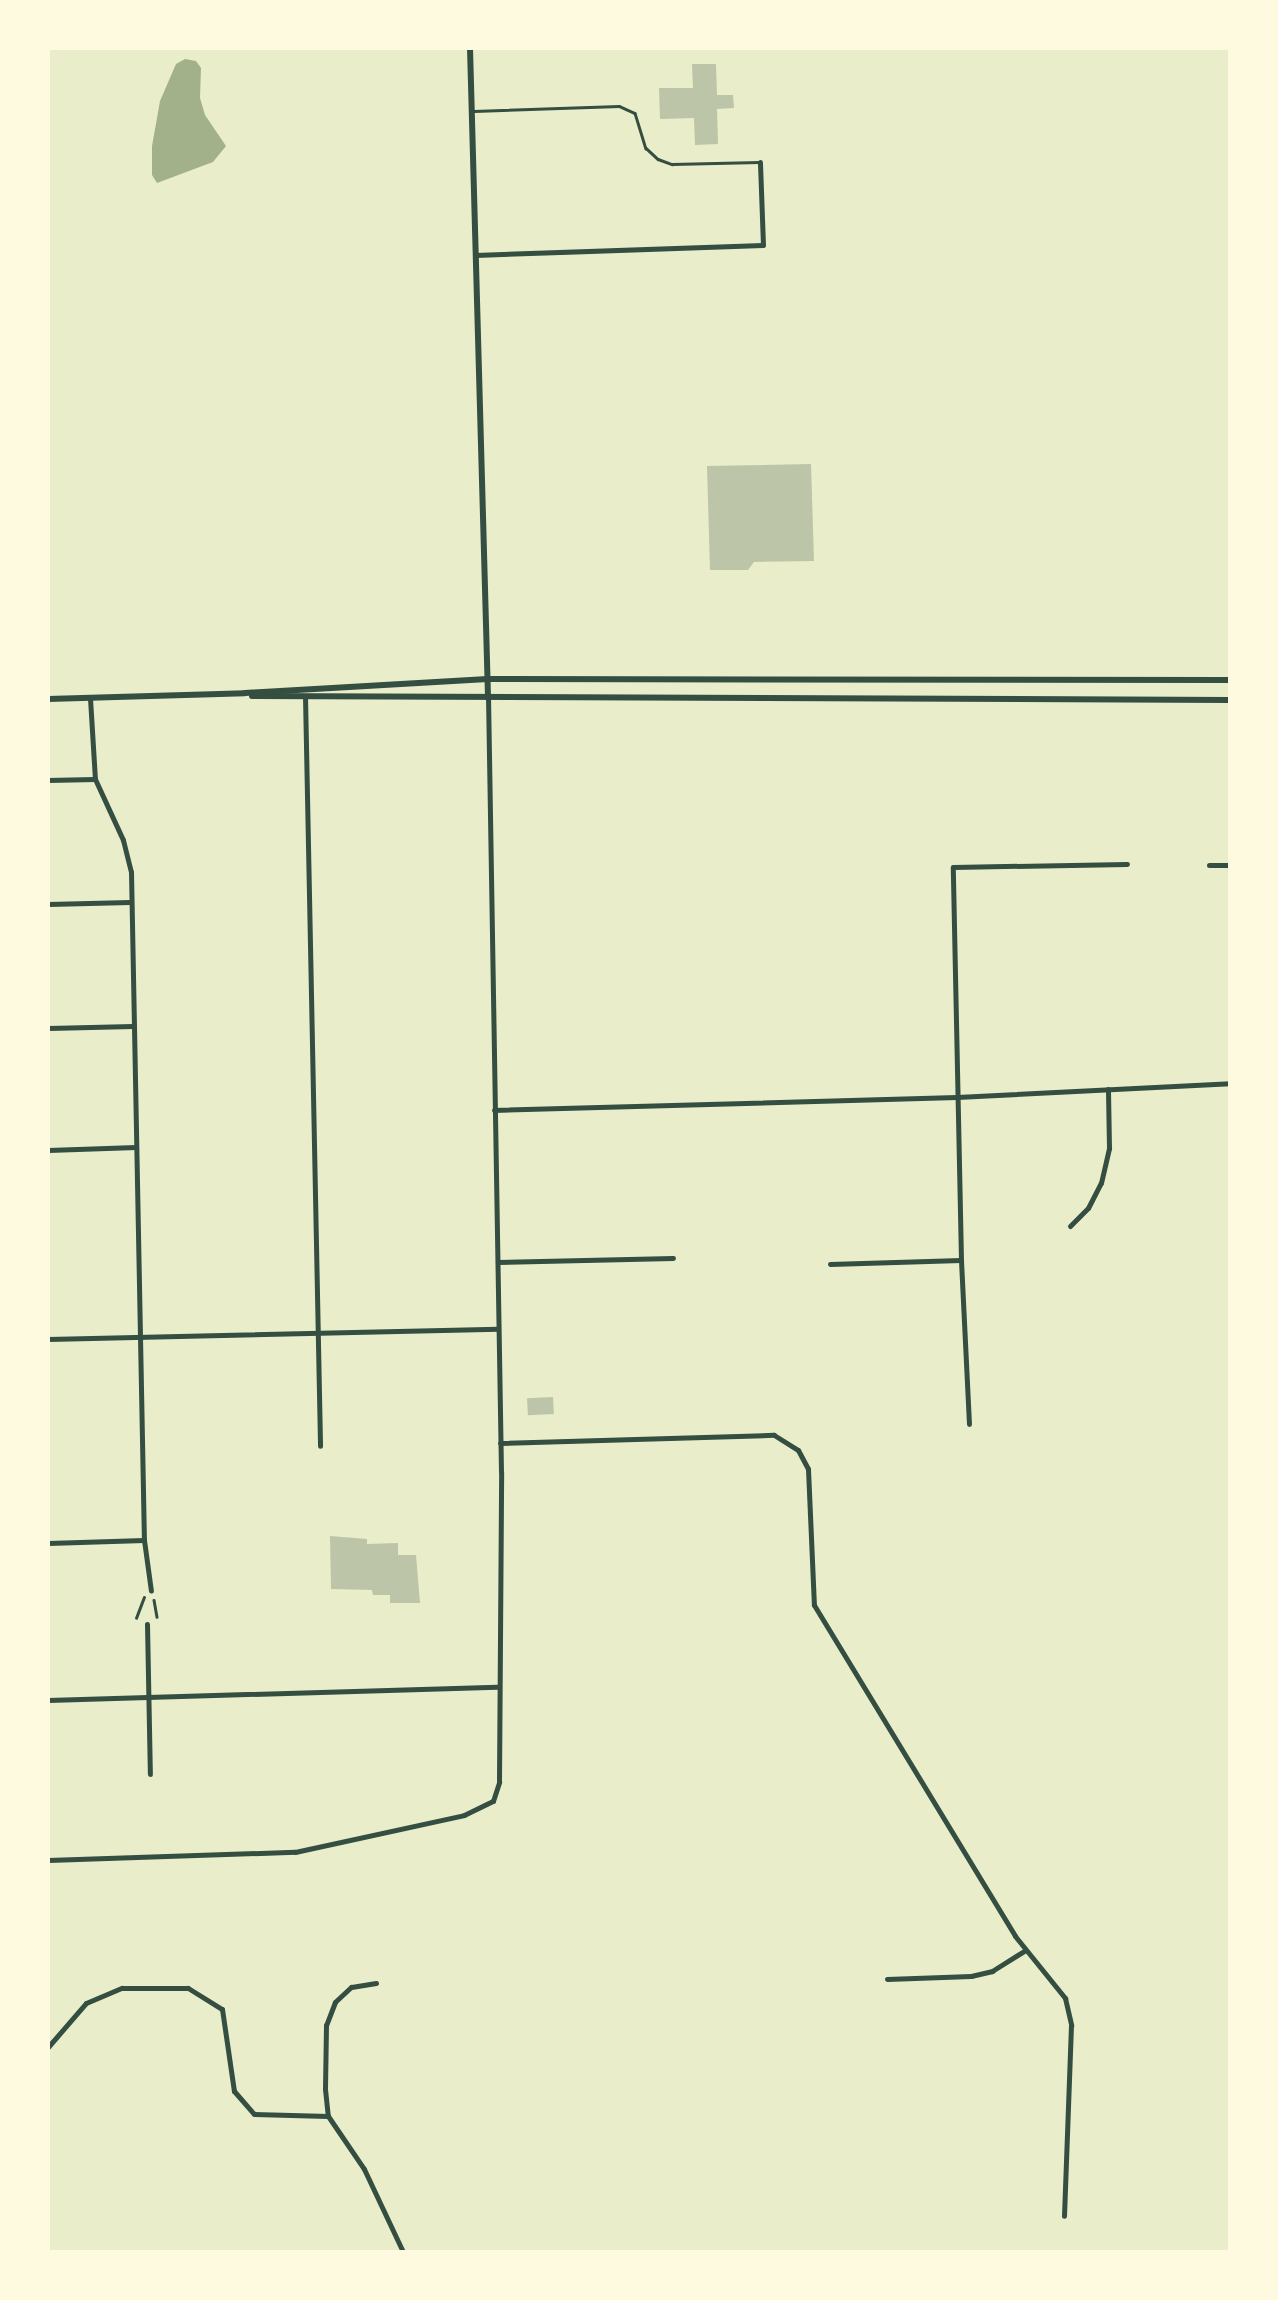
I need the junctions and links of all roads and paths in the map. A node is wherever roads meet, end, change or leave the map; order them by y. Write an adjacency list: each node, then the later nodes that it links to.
1 (470, 48): 2 (main road)
2 (471, 111): 3 (lane); 4 (main road)
3 (760, 162): 4 (street)
4 (475, 255): 5 (main road)
5 (488, 678): 6 (main road); 7 (main road); 9 (main road)
6 (1230, 680)
7 (304, 693): 8 (main road); 9 (main road); 33 (street)
8 (90, 698): 10 (main road); 12 (street)
9 (488, 698): 11 (main road); 24 (street)
10 (48, 699)
11 (1230, 700)
12 (95, 779): 13 (street); 17 (street)
13 (48, 780)
14 (1127, 864): 23 (street)
15 (1208, 865): 16 (street)
16 (1230, 865)
17 (130, 902): 18 (street); 19 (street)
18 (48, 904)
19 (133, 1026): 20 (street); 25 (street)
20 (48, 1028)
21 (1230, 1083): 22 (street)
22 (1108, 1090): 23 (street); 27 (street)
23 (956, 1097): 24 (street); 29 (street)
24 (494, 1110): 30 (street)
25 (136, 1147): 26 (street); 34 (street)
26 (48, 1150)
27 (1070, 1226)
28 (672, 1258): 30 (street)
29 (961, 1260): 31 (street); 36 (street)
30 (498, 1262): 32 (street)
31 (830, 1264)
32 (498, 1330): 33 (street); 37 (street)
33 (315, 1332): 34 (street); 38 (street)
34 (140, 1337): 35 (street); 39 (street)
35 (48, 1339)
36 (969, 1424)
37 (500, 1443): 46 (street); 51 (street)
38 (320, 1446)
39 (144, 1540): 40 (street); 41 (street)
40 (48, 1542)
41 (151, 1591): 44 (path)
42 (155, 1602): 43 (path)
43 (157, 1617)
44 (136, 1618)
45 (146, 1624): 47 (street)
46 (496, 1688): 47 (street); 50 (street)
47 (148, 1698): 48 (street); 49 (street)
48 (48, 1700)
49 (150, 1774)
50 (48, 1860)
51 (1024, 1950): 52 (street); 56 (street)
52 (887, 1979)
53 (376, 1983): 55 (street)
54 (48, 2047): 55 (street)
55 (328, 2116): 57 (street)
56 (1064, 2216)
57 (403, 2252)

